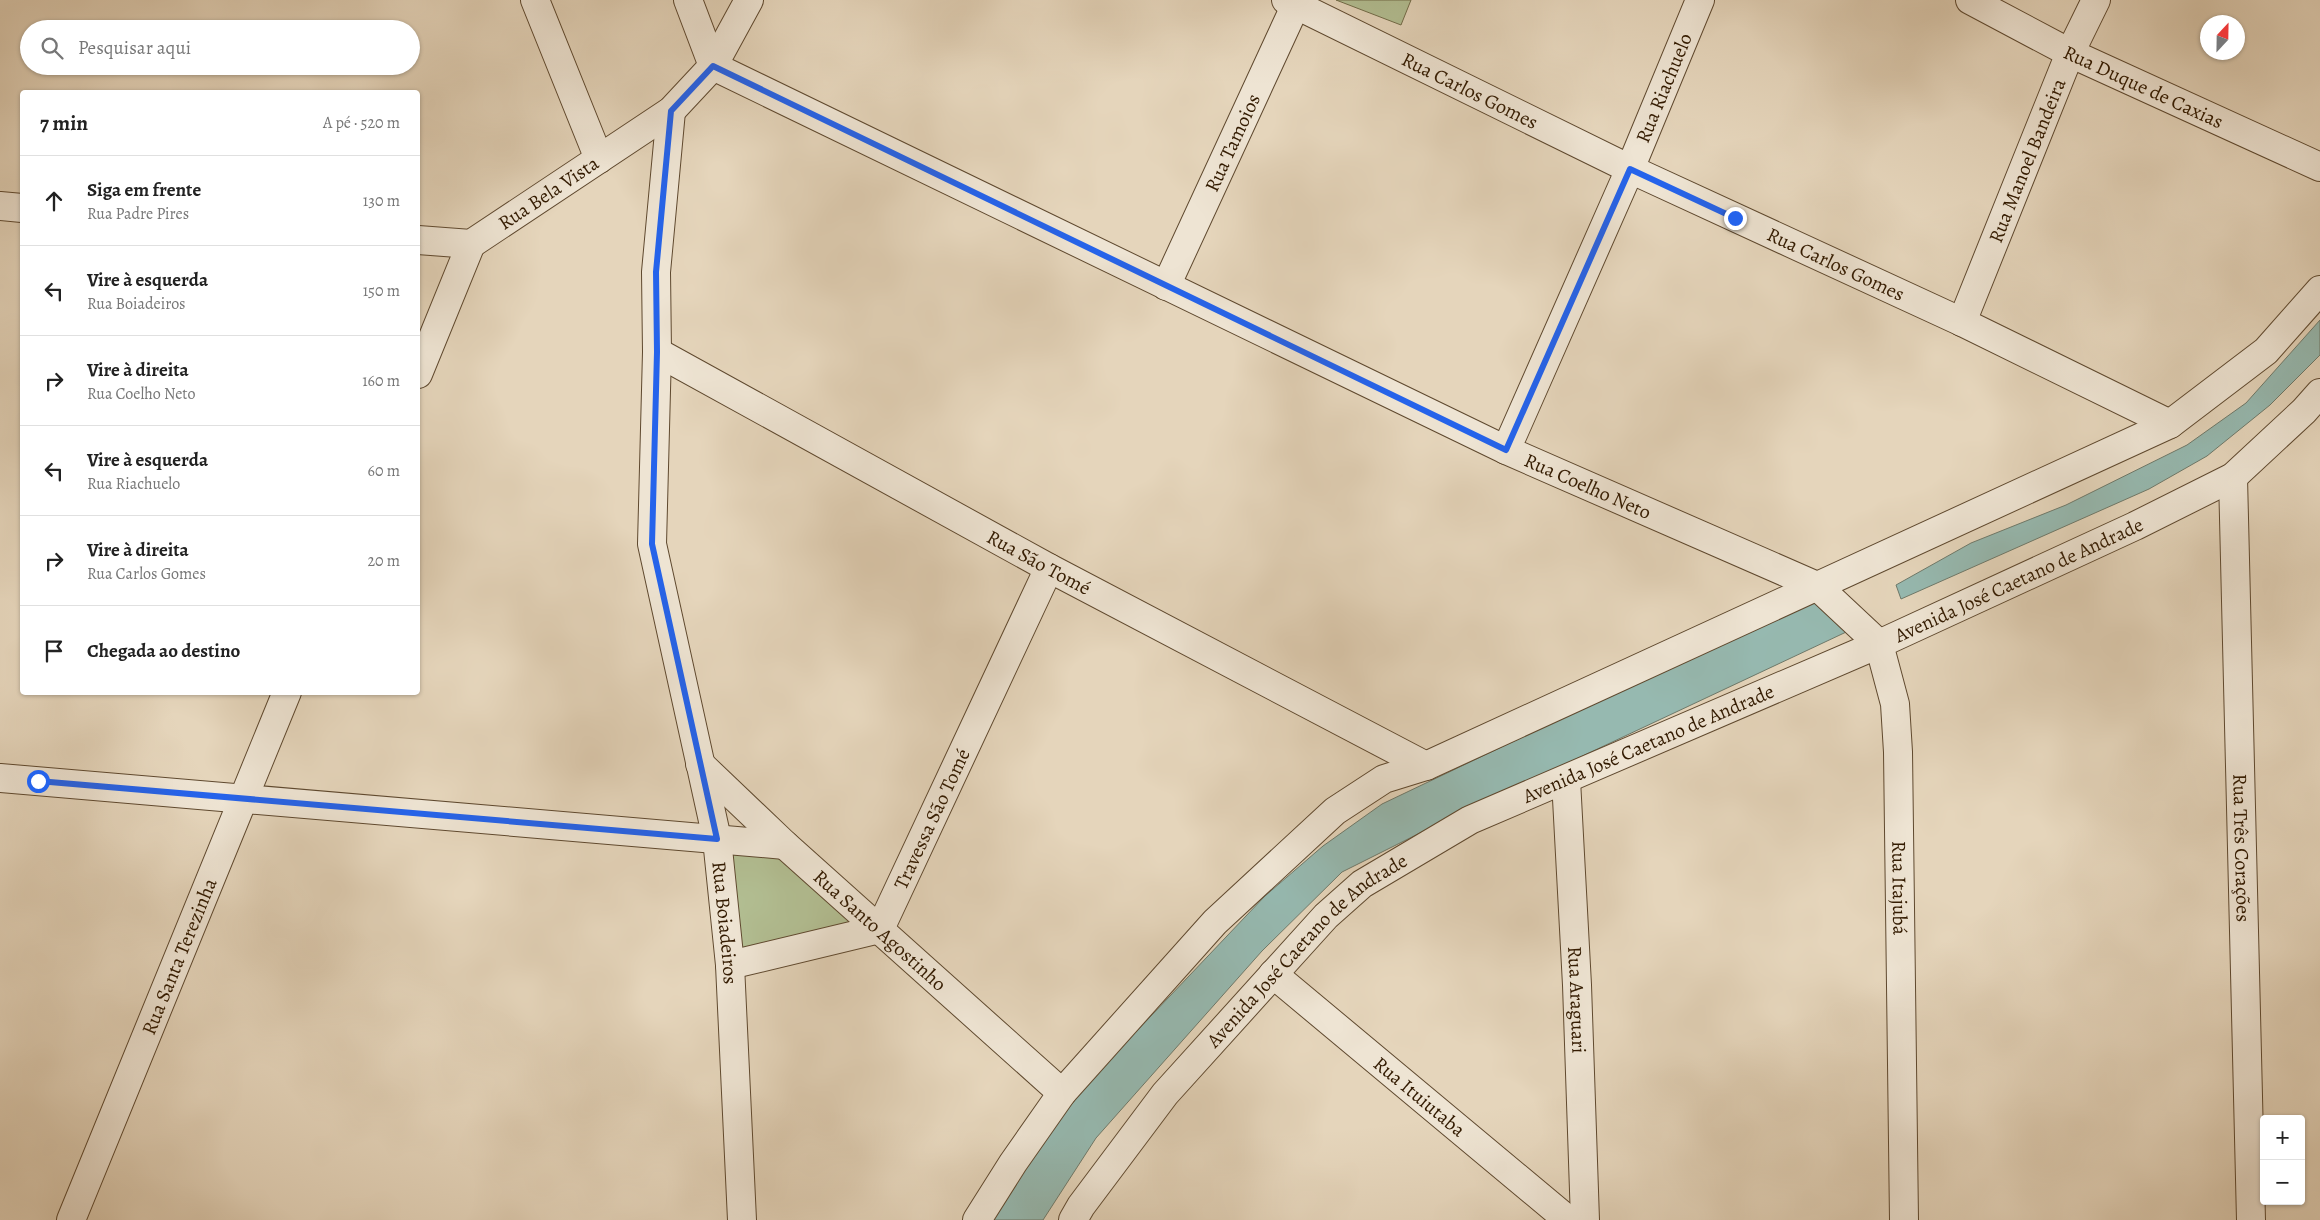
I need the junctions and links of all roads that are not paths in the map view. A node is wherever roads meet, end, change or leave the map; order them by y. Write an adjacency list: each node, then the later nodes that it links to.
1 (535, 0): 11 (street)
2 (688, 0): 9 (street)
3 (749, 0): 9 (street)
4 (1700, 0): 13 (street, Rua Riachuelo)
5 (1970, 0): 8 (street, Rua Duque de Caxias)
6 (2096, 0): 8 (street, Rua Manoel Bandeira)
7 (1293, 2): 13 (street, Rua Carlos Gomes); 18 (street, Rua Tamoios)
8 (2070, 52): 12 (street, Rua Duque de Caxias); 20 (street, Rua Manoel Bandeira)
9 (713, 66): 10 (street); 18 (street, Rua Coelho Neto)
10 (671, 111): 11 (street, Rua Bela Vista); 21 (street, Rua Boiadeiros)
11 (599, 159): 17 (street, Rua Bela Vista)
12 (2320, 167)
13 (1630, 169): 20 (street, Rua Carlos Gomes); 25 (street, Rua Riachuelo)
14 (0, 206): 15 (street)
15 (20, 208)
16 (420, 240): 17 (street)
17 (471, 244): 22 (street)
18 (1166, 286): 25 (street, Rua Coelho Neto)
19 (2320, 290): 24 (street)
20 (1962, 322): 24 (street, Rua Carlos Gomes)
21 (657, 352): 27 (street, Rua São Tomé); 31 (street, Rua Boiadeiros)
22 (420, 369)
23 (2320, 393): 26 (street, Avenida José Caetano de Andrade)
24 (2170, 424): 28 (street)
25 (1506, 450): 28 (street, Rua Coelho Neto)
26 (2233, 477): 29 (street, Avenida José Caetano de Andrade); 49 (street, Rua Três Corações)
27 (1049, 568): 32 (street, Rua São Tomé); 38 (street, Travessa São Tomé)
28 (1817, 586): 29 (street); 32 (street)
29 (1879, 644): 34 (street, Avenida José Caetano de Andrade); 48 (street, Rua Itajubá)
30 (286, 695): 35 (street, Rua Santa Terezinha)
31 (700, 764): 36 (street, Rua Boiadeiros); 37 (street, Rua Santo Agostinho)
32 (1426, 766): 41 (street)
33 (0, 778): 35 (street)
34 (1566, 780): 40 (street, Avenida José Caetano de Andrade); 47 (street, Rua Araguari)
35 (243, 798): 36 (street); 42 (street, Rua Santa Terezinha)
36 (717, 839): 37 (street); 39 (street, Rua Boiadeiros)
37 (785, 845): 38 (street, Rua Santo Agostinho)
38 (880, 929): 39 (street); 41 (street, Rua Santo Agostinho)
39 (730, 965): 43 (street, Rua Boiadeiros)
40 (1272, 974): 45 (street, Avenida José Caetano de Andrade); 46 (street, Rua Ituiutaba)
41 (1062, 1093): 44 (street)
42 (71, 1220)
43 (742, 1220)
44 (977, 1220)
45 (1073, 1220)
46 (1568, 1220)
47 (1586, 1220)
48 (1904, 1220)
49 (2251, 1220)

